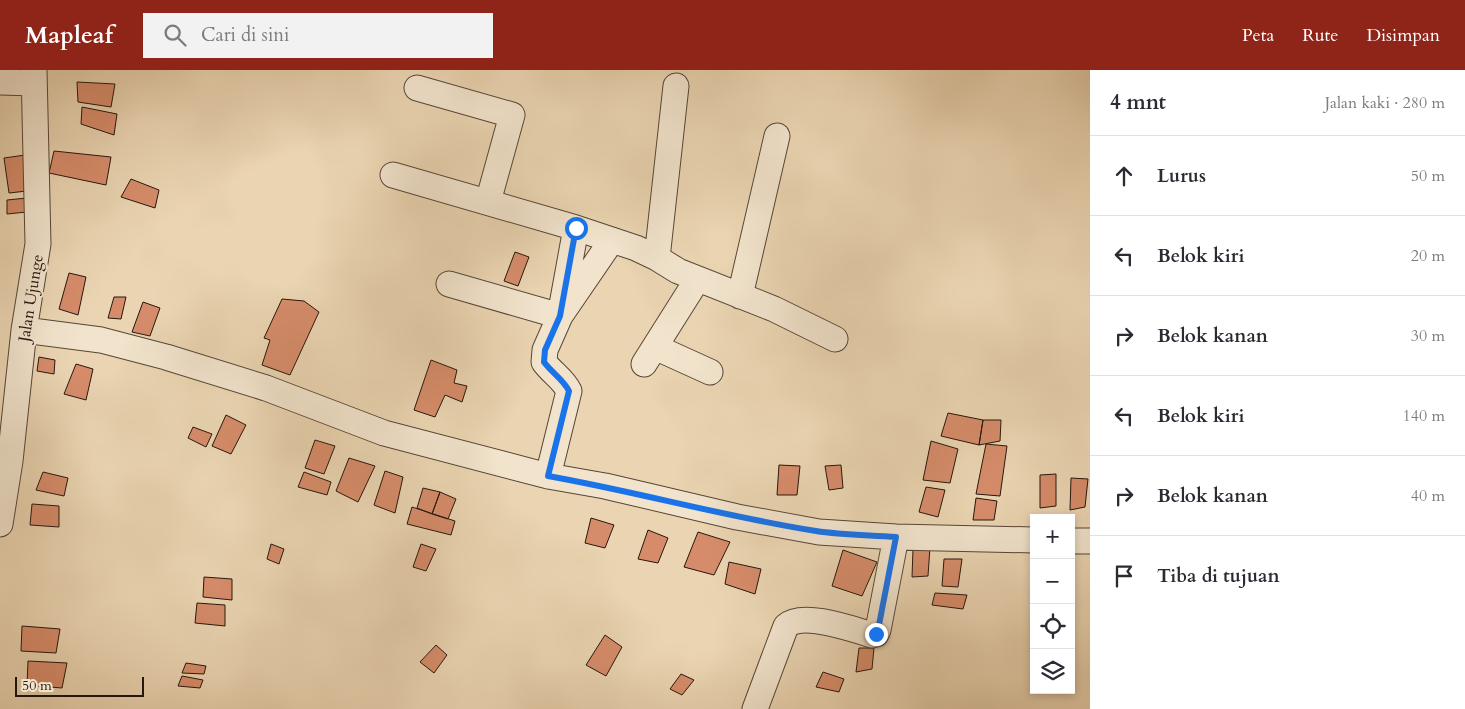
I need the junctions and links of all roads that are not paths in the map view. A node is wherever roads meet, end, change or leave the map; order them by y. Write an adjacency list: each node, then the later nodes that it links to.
1 (34, 76): 2 (street); 15 (street, Jalan Ujunge)
2 (0, 82)
3 (676, 86): 10 (street)
4 (417, 88): 7 (street)
5 (777, 136): 13 (street)
6 (393, 175): 7 (street)
7 (488, 202): 8 (street)
8 (576, 228): 9 (street); 14 (street)
9 (612, 240): 10 (street); 14 (street)
10 (657, 258): 11 (street)
11 (697, 280): 13 (street); 17 (street)
12 (449, 284): 14 (street)
13 (740, 296): 16 (street)
14 (560, 316): 18 (street)
15 (24, 330): 18 (street); 19 (street, Jalan Ujunge)
16 (836, 339)
17 (710, 372)
18 (548, 476): 20 (street)
19 (0, 524)
20 (896, 537): 21 (street); 24 (street)
21 (1030, 540)
22 (1075, 541): 23 (street)
23 (1090, 541)
24 (755, 709)

